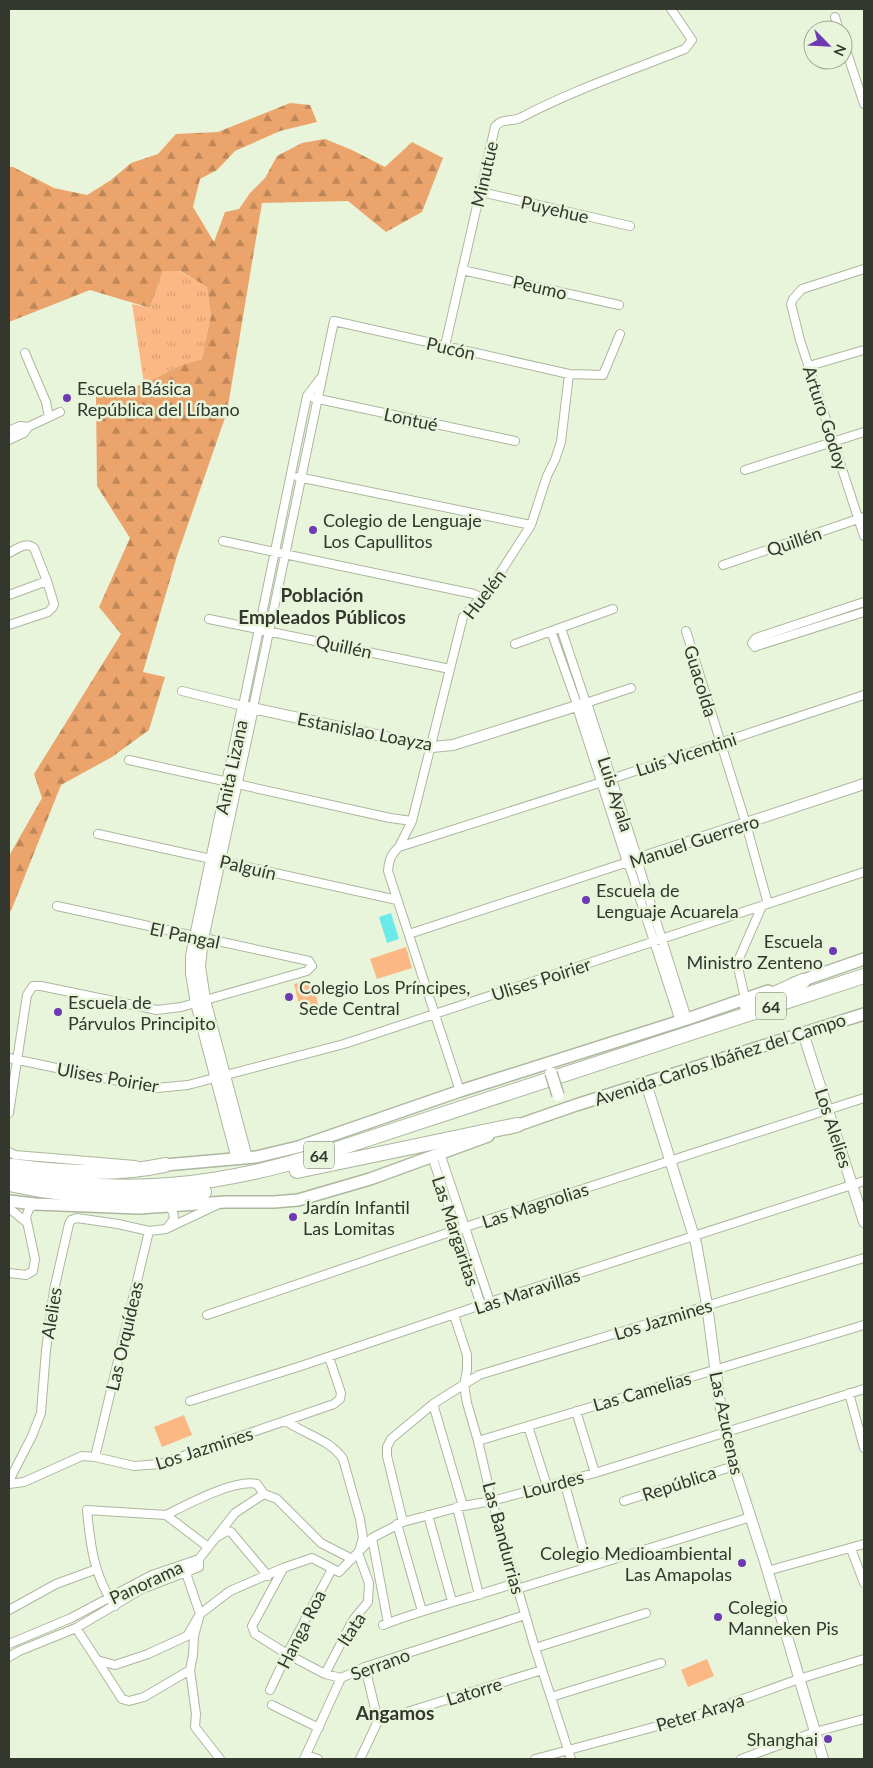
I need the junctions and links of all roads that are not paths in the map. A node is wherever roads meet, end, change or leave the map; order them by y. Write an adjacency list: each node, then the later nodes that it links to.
1 (671, 9): 6 (street, Minutue)
2 (835, 17): 3 (street)
3 (836, 20)
4 (853, 70): 5 (street)
5 (864, 104)
6 (480, 192): 7 (street, Puyehue); 9 (street, Minutue)
7 (630, 226)
8 (864, 269): 16 (street, Arturo Godoy)
9 (462, 270): 10 (street, Peumo); 13 (street, Minutue)
10 (619, 305)
11 (334, 321): 13 (street, Pucón); 18 (street, Anita Lizana)
12 (620, 334): 17 (street, Pucón)
13 (445, 346): 17 (street, Pucón)
14 (864, 350): 16 (street)
15 (25, 353): 22 (street)
16 (809, 366): 28 (street, Arturo Godoy)
17 (569, 374): 33 (street, Huelén)
18 (321, 378): 19 (street, Anita Lizana); 20 (street, Anita Lizana)
19 (307, 396): 20 (street, Lontué); 30 (street, Anita Lizana)
20 (317, 399): 27 (street, Lontué); 31 (street, Anita Lizana)
21 (60, 412): 22 (street)
22 (49, 417): 23 (street)
23 (28, 427): 24 (street); 26 (street)
24 (9, 431)
25 (864, 432): 28 (street)
26 (9, 440)
27 (515, 441)
28 (834, 442): 29 (street); 32 (street, Arturo Godoy)
29 (745, 470)
30 (291, 476): 31 (street); 36 (street, Anita Lizana)
31 (301, 478): 33 (street); 38 (street, Anita Lizana)
32 (861, 518): 34 (street, Arturo Godoy); 39 (street, Quillén)
33 (531, 525): 42 (street, Huelén)
34 (864, 536)
35 (223, 540): 36 (street)
36 (276, 552): 38 (street); 49 (street, Anita Lizana)
37 (9, 553): 40 (street)
38 (286, 554): 42 (street); 50 (street, Anita Lizana)
39 (723, 565)
40 (47, 581): 41 (street); 47 (street)
41 (9, 595)
42 (482, 598): 54 (street, Huelén)
43 (864, 602): 45 (street)
44 (613, 609): 48 (street)
45 (864, 612)
46 (209, 619): 49 (street, Quillén)
47 (9, 625)
48 (561, 628): 51 (street); 58 (street, Luis Ayala)
49 (260, 629): 50 (street, Quillén); 59 (street, Anita Lizana)
50 (269, 631): 54 (street, Quillén); 59 (street, Anita Lizana)
51 (551, 631): 53 (street); 58 (street, Luis Ayala)
52 (686, 631): 60 (street, Guacolda)
53 (515, 644)
54 (450, 669): 61 (street, Huelén)
55 (631, 688): 58 (street, Estanislao Loayza)
56 (182, 691): 59 (street, Estanislao Loayza)
57 (864, 696): 60 (street, Luis Vicentini)
58 (582, 705): 61 (street, Estanislao Loayza); 63 (street, Luis Ayala)
59 (248, 707): 61 (street, Estanislao Loayza); 64 (street, Anita Lizana)
60 (720, 744): 63 (street, Luis Vicentini); 67 (street, Guacolda)
61 (432, 747): 66 (street, Huelén)
62 (129, 760): 64 (street)
63 (607, 780): 69 (street, Luis Vicentini); 71 (street, Luis Ayala)
64 (232, 783): 66 (street); 70 (street, Anita Lizana)
65 (864, 784): 67 (street, Manuel Guerrero)
66 (412, 821): 69 (street, Huelén)
67 (746, 824): 71 (street, Manuel Guerrero); 74 (street, Guacolda)
68 (98, 834): 70 (street, Palguín)
69 (396, 849): 73 (street, Huelén)
70 (216, 860): 73 (street, Palguín); 77 (street, Anita Lizana)
71 (633, 861): 76 (street, Manuel Guerrero); 78 (street, Luis Ayala); 79 (street, Luis Ayala)
72 (864, 872): 74 (street, Ulises Poirier)
73 (397, 900): 76 (street, Huelén)
74 (765, 905): 78 (street, Ulises Poirier); 84 (street)
75 (57, 906): 77 (street, El Pangal)
76 (409, 934): 86 (street, Huelén)
77 (199, 938): 85 (street, Anita Lizana); 85 (street, El Pangal)
78 (663, 939): 79 (street, Ulises Poirier); 88 (street, Luis Ayala)
79 (654, 942): 86 (street, Ulises Poirier); 88 (street, Luis Ayala)
80 (864, 959): 82 (main road)
81 (864, 976): 90 (highway, Avenida Carlos Ibáñez del Campo / 64)
82 (803, 981): 84 (main road); 90 (highway)
83 (864, 985): 112 (highway, Avenida Carlos Ibáñez del Campo / 64)
84 (745, 998): 88 (main road)
85 (201, 1001): 92 (street); 96 (street, Anita Lizana)
86 (435, 1014): 96 (street, Ulises Poirier); 98 (street, Huelén)
87 (864, 1014): 89 (main road, Avenida Carlos Ibáñez del Campo)
88 (684, 1020): 93 (main road)
89 (803, 1033): 97 (main road, Avenida Carlos Ibáñez del Campo); 102 (street, Los Alelies)
90 (678, 1037): 113 (highway, Avenida Carlos Ibáñez del Campo / 64)
91 (9, 1058): 92 (street, Ulises Poirier)
92 (18, 1060): 96 (street, Ulises Poirier); 103 (street)
93 (558, 1060): 94 (main road); 95 (main road)
94 (539, 1067): 95 (main road); 98 (main road)
95 (551, 1073): 99 (main road, bridge)
96 (221, 1077): 108 (street, Anita Lizana)
97 (646, 1083): 101 (main road, Avenida Carlos Ibáñez del Campo); 109 (street, Las Azucenas)
98 (460, 1091): 108 (main road)
99 (558, 1095): 101 (main road, Avenida Carlos Ibáñez del Campo); 104 (main road)
100 (864, 1098): 102 (street, Las Magnolias)
101 (576, 1105): 104 (main road, Avenida Carlos Ibáñez del Campo)
102 (828, 1110): 109 (street, Las Magnolias); 116 (street, Los Alelies)
103 (9, 1113)
104 (549, 1114): 105 (main road, Avenida Carlos Ibáñez del Campo)
105 (517, 1126): 107 (main road, Avenida Carlos Ibáñez del Campo); 112 (highway)
106 (9, 1152): 110 (street)
107 (436, 1155): 118 (main road, Avenida Carlos Ibáñez del Campo); 125 (street, Las Margaritas)
108 (242, 1158): 110 (main road)
109 (670, 1160): 125 (street, Las Magnolias); 127 (street, Las Azucenas)
110 (165, 1165): 111 (highway)
111 (9, 1166)
112 (297, 1171): 115 (highway, Avenida Carlos Ibáñez del Campo / 64)
113 (9, 1173)
114 (864, 1181): 116 (street, Las Maravillas)
115 (9, 1184)
116 (852, 1185): 123 (street, Los Alelies); 127 (street, Las Maravillas)
117 (9, 1201): 119 (main road, Avenida Carlos Ibáñez del Campo)
118 (225, 1202): 120 (main road, Avenida Carlos Ibáñez del Campo); 124 (street)
119 (35, 1204): 120 (main road, Avenida Carlos Ibáñez del Campo); 122 (street)
120 (168, 1206): 124 (street)
121 (9, 1208): 122 (street)
122 (26, 1222): 129 (street)
123 (864, 1222)
124 (166, 1229): 126 (street)
125 (460, 1229): 130 (street, Las Margaritas); 131 (street, Las Margaritas); 134 (street, Las Magnolias)
126 (149, 1231): 149 (street, Las Orquídeas); 152 (street, Alelies)
127 (694, 1236): 130 (street, Las Maravillas); 132 (street, Las Azucenas)
128 (864, 1258): 132 (street, Los Jazmines)
129 (9, 1272)
130 (490, 1302): 131 (street, Las Maravillas)
131 (481, 1305): 133 (street, Las Maravillas)
132 (707, 1305): 137 (street, Las Azucenas); 138 (street, Los Jazmines)
133 (454, 1315): 136 (street, Las Maravillas); 138 (street, Las Bandurrias)
134 (207, 1316)
135 (864, 1324): 137 (street, Las Camelias)
136 (329, 1357): 141 (street, Las Maravillas); 144 (street, Los Jazmines)
137 (716, 1369): 143 (street, Las Camelias); 146 (street, Las Azucenas)
138 (464, 1385): 142 (street, Los Jazmines); 147 (street, Las Bandurrias)
139 (864, 1389): 140 (street, Lourdes)
140 (849, 1393): 146 (street, Lourdes); 148 (street)
141 (190, 1400)
142 (433, 1404): 159 (street); 163 (street, Los Jazmines)
143 (576, 1410): 145 (street, Las Camelias); 151 (street)
144 (286, 1421): 149 (street, Los Jazmines); 169 (street)
145 (528, 1426): 147 (street, Las Camelias); 155 (street)
146 (726, 1432): 150 (street, Las Azucenas); 151 (street, Lourdes)
147 (478, 1441): 157 (street, Las Bandurrias)
148 (864, 1448)
149 (95, 1457): 154 (street, Los Jazmines)
150 (734, 1466): 158 (street, República); 162 (street, Las Azucenas)
151 (595, 1473): 153 (street, Lourdes)
152 (9, 1481)
153 (564, 1481): 155 (street, Lourdes); 172 (street)
154 (9, 1484)
155 (547, 1486): 157 (street, Lourdes)
156 (264, 1494): 160 (street); 164 (street, Panorama); 171 (street)
157 (492, 1501): 159 (street, Lourdes); 180 (street, Las Bandurrias)
158 (624, 1501)
159 (460, 1506): 161 (street, Lourdes); 181 (street)
160 (166, 1514): 167 (street); 175 (street)
161 (428, 1515): 163 (street, Lourdes); 183 (street)
162 (751, 1517): 172 (street); 176 (street, Las Azucenas)
163 (400, 1523): 165 (street, Lourdes); 186 (street)
164 (216, 1537): 167 (street, Panorama); 178 (street)
165 (372, 1538): 169 (street, Lourdes); 186 (street)
166 (864, 1544): 168 (street)
167 (208, 1547): 170 (street, Panorama)
168 (851, 1548): 176 (street); 179 (street)
169 (358, 1553): 171 (street, Lourdes); 201 (street, Itata)
170 (199, 1558): 177 (street); 182 (street, Panorama)
171 (352, 1559): 174 (street, Lourdes)
172 (588, 1567): 180 (street)
173 (283, 1568): 174 (street); 178 (street); 193 (street, Serrano)
174 (332, 1568): 193 (street, Hanga Roa)
175 (97, 1569): 182 (street); 185 (street)
176 (767, 1571): 203 (street, Las Azucenas)
177 (186, 1573): 184 (street); 188 (street)
178 (268, 1576): 188 (street)
179 (864, 1583)
180 (516, 1586): 181 (street); 189 (street, Las Bandurrias)
181 (479, 1595): 183 (street)
182 (109, 1598): 184 (street); 191 (street, Panorama)
183 (452, 1601): 186 (street)
184 (115, 1606): 190 (street)
185 (9, 1610)
186 (422, 1611)
187 (646, 1613): 192 (street)
188 (200, 1614): 195 (street); 199 (street)
189 (525, 1615): 192 (street, Las Bandurrias); 198 (street, Serrano)
190 (76, 1628): 194 (street); 195 (street)
191 (9, 1644)
192 (535, 1648): 200 (street, Las Bandurrias)
193 (287, 1654): 201 (street, Serrano); 204 (street, Hanga Roa)
194 (9, 1657)
195 (97, 1660): 199 (street)
196 (864, 1660): 203 (street, Peter Araya)
197 (660, 1663): 205 (street)
198 (365, 1667): 202 (street, Serrano); 208 (street)
199 (190, 1670): 213 (street)
200 (542, 1670): 205 (street, Las Bandurrias); 208 (street, Latorre)
201 (325, 1674): 202 (street, Serrano)
202 (341, 1678): 209 (street)
203 (798, 1679): 210 (street, Las Azucenas); 211 (street, Peter Araya)
204 (270, 1690)
205 (551, 1697): 211 (street, Las Bandurrias)
206 (272, 1704): 209 (street)
207 (864, 1719): 210 (street)
208 (378, 1721): 215 (street)
209 (319, 1728): 212 (street)
210 (815, 1732): 218 (street); 219 (street, Las Azucenas)
211 (567, 1750): 216 (street, Peter Araya); 217 (street, Las Bandurrias)
212 (305, 1757): 214 (street)
213 (220, 1759)
214 (318, 1759)
215 (360, 1759)
216 (535, 1759)
217 (571, 1759)
218 (741, 1759)
219 (823, 1759)

